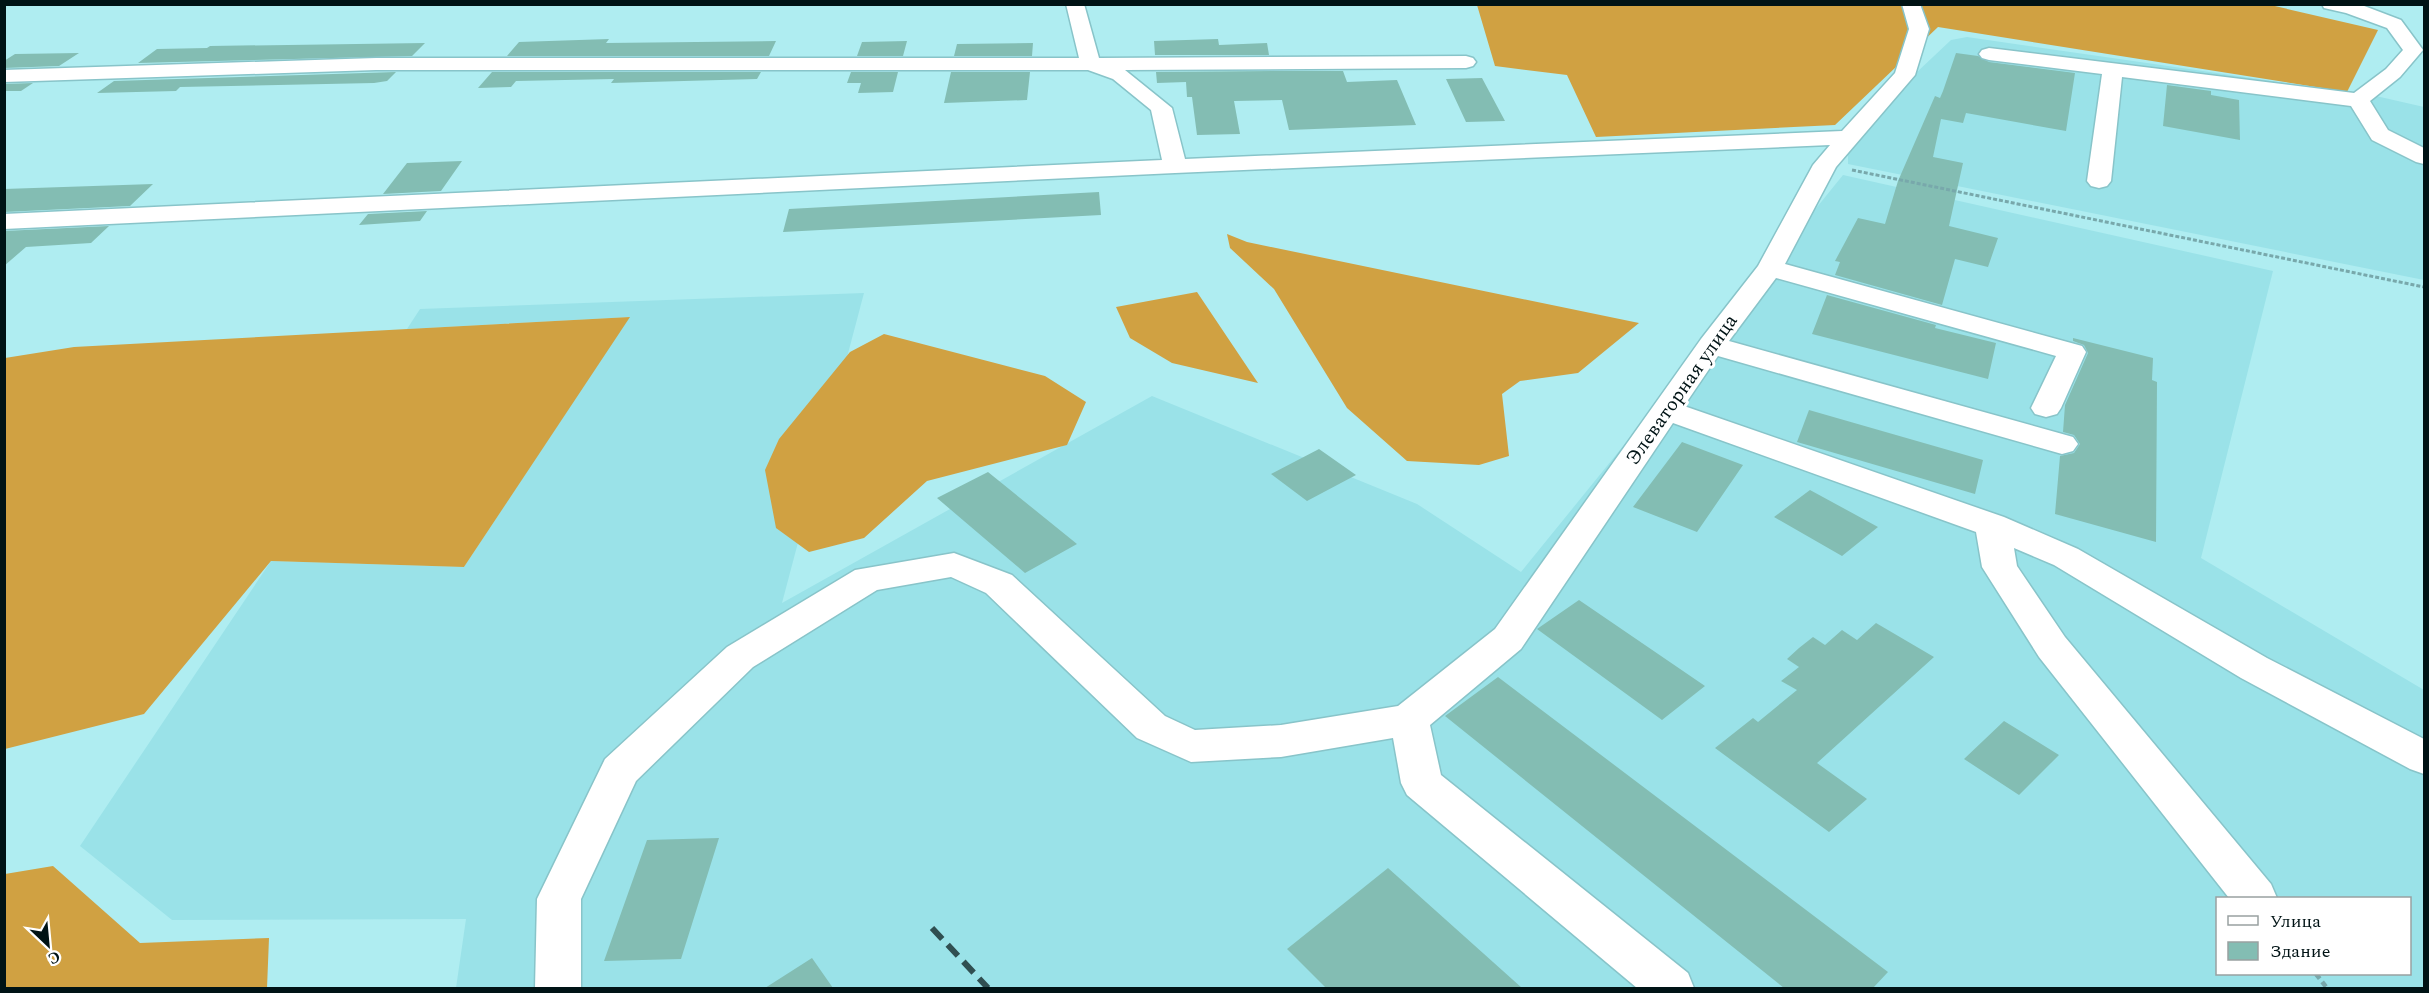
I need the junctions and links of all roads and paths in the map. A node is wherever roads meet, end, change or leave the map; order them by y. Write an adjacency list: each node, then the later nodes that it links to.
1 (1075, 4): 6 (street)
2 (1911, 4): 10 (street, Элеваторная улица)
3 (2331, 4): 9 (street)
4 (1989, 54): 7 (street)
5 (1466, 62): 6 (street)
6 (1091, 64): 8 (street); 13 (street)
7 (2113, 68): 9 (street); 14 (street)
8 (4, 76)
9 (2358, 100): 11 (street)
10 (1848, 137): 12 (street, Элеваторная улица); 13 (street)
11 (2424, 156)
12 (1825, 165): 16 (street, Элеваторная улица); 17 (path)
13 (1175, 166): 15 (street)
14 (2099, 181)
15 (4, 222)
16 (1770, 268): 18 (street, Элеваторная улица); 19 (street)
17 (2424, 287)
18 (1711, 345): 20 (street, Элеваторная улица); 21 (street)
19 (2046, 408)
20 (1666, 410): 22 (street); 23 (street, Элеваторная улица)
21 (2062, 444)
22 (1992, 525): 24 (street); 25 (street)
23 (1409, 720): 27 (street); 28 (street)
24 (2424, 758)
25 (2255, 897)
26 (2317, 975): 29 (path)
27 (558, 988)
28 (1671, 988)
29 (2327, 988)

